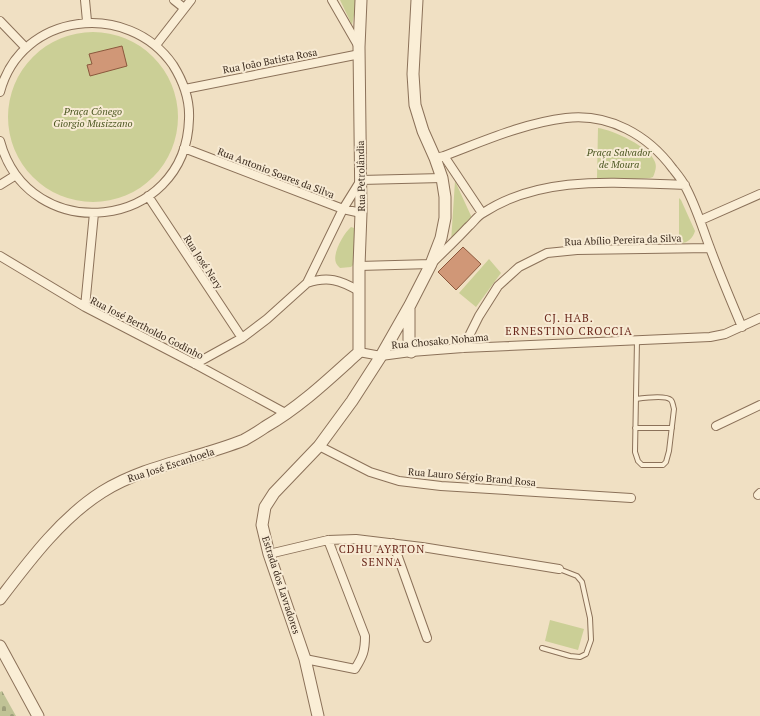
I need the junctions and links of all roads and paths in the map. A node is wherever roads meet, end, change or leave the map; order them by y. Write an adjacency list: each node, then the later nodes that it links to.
1 (85, 0): 9 (street)
2 (174, 0): 7 (street)
3 (191, 0): 7 (street)
4 (332, 0): 12 (street)
5 (361, 0): 12 (street, Rua Petrolândia)
6 (418, 0): 17 (street, Estrada dos Lavradores)
7 (184, 8): 10 (street)
8 (0, 20): 11 (street)
9 (87, 21): 10 (street); 11 (street)
10 (156, 44): 13 (street)
11 (26, 48): 14 (street)
12 (360, 50): 13 (street, Rua João Batista Rosa); 20 (street, Rua Petrolândia)
13 (184, 88): 16 (street)
14 (0, 92)
15 (0, 141): 18 (street)
16 (184, 148): 24 (street); 25 (street, Rua Antonio Soares da Silva)
17 (440, 157): 19 (street, Estrada dos Lavradores); 22 (street); 28 (street)
18 (16, 175): 21 (street); 26 (street)
19 (442, 178): 20 (street); 32 (street, Estrada dos Lavradores)
20 (361, 180): 25 (street); 27 (street, Rua Petrolândia)
21 (0, 184)
22 (685, 185): 28 (street); 29 (street)
23 (760, 194): 29 (street)
24 (148, 196): 26 (street); 40 (street, Rua José Nery)
25 (343, 209): 27 (street, Rua Antonio Soares da Silva); 34 (street)
26 (94, 213): 37 (street)
27 (361, 213): 33 (street, Rua Petrolândia)
28 (482, 213): 32 (street)
29 (701, 220): 30 (street)
30 (710, 248): 39 (street); 42 (street, Rua Abílio Pereira da Silva)
31 (0, 256): 37 (street, Rua José Bertholdo Godinho)
32 (431, 264): 33 (street); 36 (street, Estrada dos Lavradores)
33 (359, 266): 35 (street, Rua Petrolândia)
34 (307, 283): 35 (street); 40 (street)
35 (359, 291): 43 (street, Rua Petrolândia)
36 (410, 305): 44 (street); 45 (street, Estrada dos Lavradores)
37 (85, 307): 46 (street, Rua José Bertholdo Godinho)
38 (760, 318): 39 (street, Rua Chosako Nohama)
39 (742, 327): 41 (street, Rua Chosako Nohama)
40 (242, 338): 46 (street)
41 (637, 340): 42 (street, Rua Chosako Nohama); 47 (lane)
42 (463, 348): 44 (street, Rua Chosako Nohama)
43 (359, 352): 45 (street, Rua Chosako Nohama); 49 (street, Rua José Escanhoela)
44 (411, 352): 45 (street, Rua Chosako Nohama)
45 (381, 356): 53 (street, Estrada dos Lavradores)
46 (195, 364): 49 (street, Rua José Bertholdo Godinho)
47 (636, 398): 51 (lane); 52 (lane)
48 (760, 405): 50 (street)
49 (287, 414): 59 (street, Rua José Escanhoela)
50 (716, 426)
51 (635, 428): 52 (lane); 52 (lane)
52 (672, 428)
53 (319, 446): 54 (street, Rua Lauro Sérgio Brand Rosa); 57 (street, Estrada dos Lavradores)
54 (631, 498)
55 (328, 540): 56 (street); 57 (street); 63 (street)
56 (393, 543): 58 (street); 60 (street)
57 (269, 554): 63 (street, Estrada dos Lavradores)
58 (558, 569): 62 (lane)
59 (0, 599)
60 (427, 638)
61 (0, 646): 64 (street)
62 (542, 648)
63 (305, 659): 65 (street, Estrada dos Lavradores)
64 (38, 716)
65 (318, 716)

